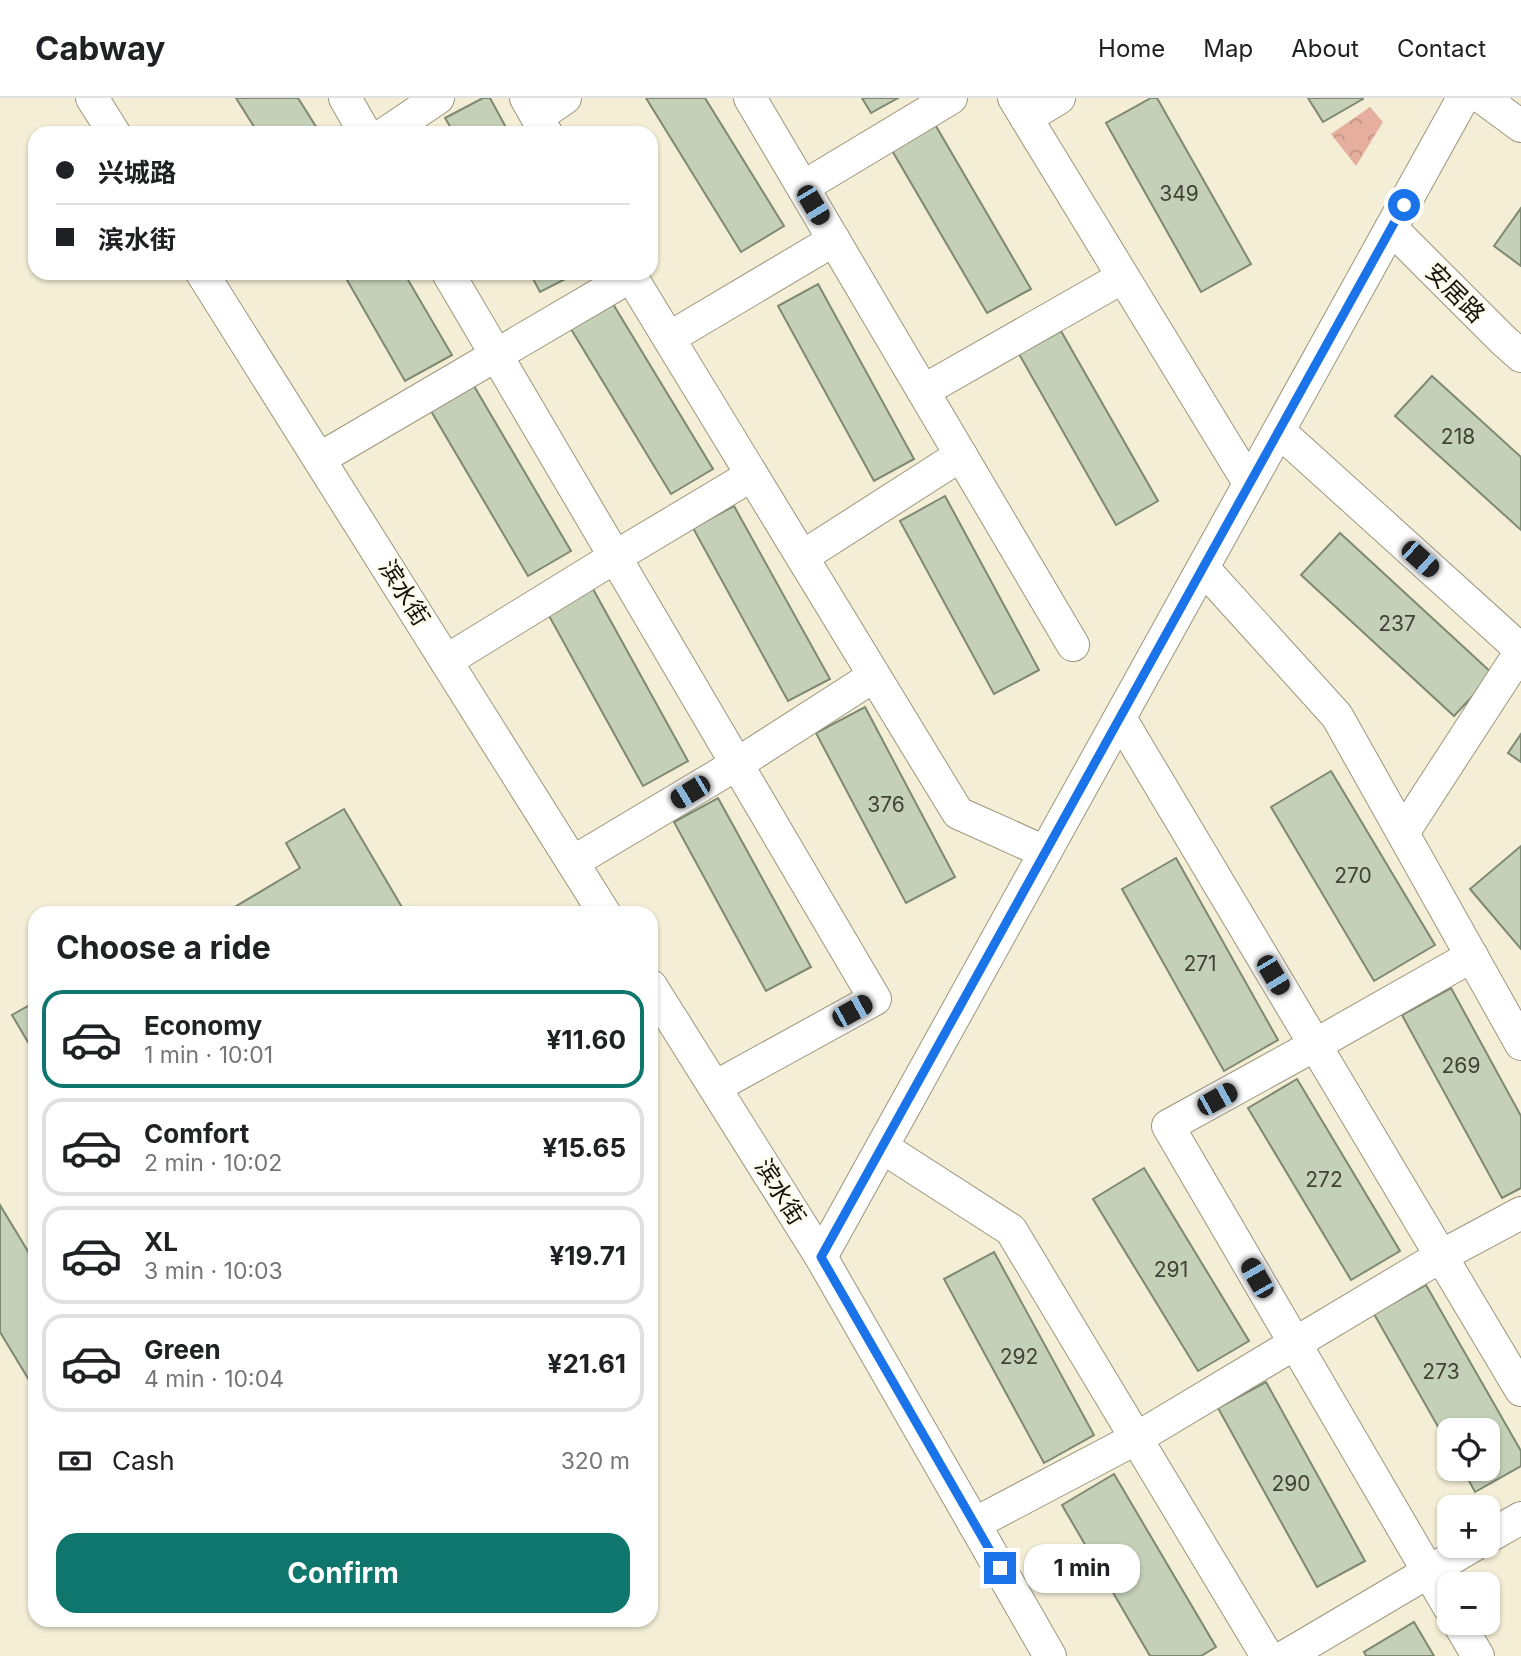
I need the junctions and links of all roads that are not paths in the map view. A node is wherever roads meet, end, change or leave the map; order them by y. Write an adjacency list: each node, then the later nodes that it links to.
1 (92, 98): 12 (street)
2 (345, 98): 13 (street)
3 (438, 98): 14 (street)
4 (565, 98): 11 (street)
5 (750, 98): 16 (street)
6 (951, 98): 16 (street)
7 (1059, 98): 10 (street)
8 (1463, 98): 17 (street)
9 (1483, 98): 15 (street)
10 (1020, 108): 19 (street)
11 (536, 116)
12 (110, 126)
13 (361, 126)
14 (396, 126)
15 (1521, 126)
16 (803, 187): 18 (street)
17 (1391, 228): 26 (street, 安居路); 28 (street)
18 (834, 240): 24 (street); 27 (street)
19 (1123, 277): 27 (street); 32 (street)
20 (206, 280): 30 (street, 滨水街)
21 (452, 280): 25 (street)
22 (620, 280): 25 (street)
23 (634, 280): 24 (street)
24 (669, 338): 31 (street)
25 (495, 354): 30 (street); 33 (street)
26 (1521, 356)
27 (923, 391): 29 (street)
28 (1279, 431): 32 (street); 37 (street)
29 (961, 455): 34 (street); 36 (street)
30 (319, 459): 38 (street, 滨水街)
31 (752, 475): 33 (street); 34 (street)
32 (1250, 483): 35 (street)
33 (615, 557): 38 (street); 41 (street)
34 (802, 558): 39 (street)
35 (1202, 568): 40 (street); 42 (street)
36 (1073, 645)
37 (1521, 651): 42 (street)
38 (446, 661): 44 (street, 滨水街)
39 (874, 676): 41 (street); 43 (street)
40 (1120, 718): 43 (street); 49 (street)
41 (737, 764): 44 (street); 50 (street)
42 (1403, 834): 46 (street)
43 (1045, 852): 51 (street)
44 (573, 862): 45 (street, 滨水街)
45 (600, 906)
46 (1472, 956): 48 (street); 49 (street)
47 (658, 997): 50 (street, 滨水街)
48 (1521, 1044)
49 (1315, 1045): 53 (street); 55 (street)
50 (715, 1087): 54 (street, 滨水街)
51 (882, 1147): 54 (street); 57 (street)
52 (1521, 1213): 53 (street)
53 (1441, 1256): 55 (street); 56 (street)
54 (821, 1257): 59 (street, 滨水街)
55 (1296, 1343): 57 (street); 62 (street)
56 (1521, 1390)
57 (1137, 1438): 59 (street); 66 (street)
58 (1521, 1518): 60 (street)
59 (974, 1524): 65 (street, 滨水街)
60 (1500, 1531)
61 (1452, 1558): 62 (street)
62 (1429, 1572): 63 (street); 67 (street)
63 (1437, 1586)
64 (1466, 1635): 68 (street)
65 (1050, 1656)
66 (1267, 1656)
67 (1286, 1656)
68 (1478, 1656)

